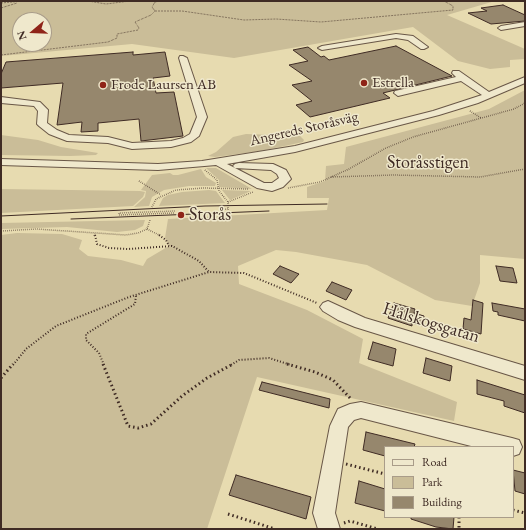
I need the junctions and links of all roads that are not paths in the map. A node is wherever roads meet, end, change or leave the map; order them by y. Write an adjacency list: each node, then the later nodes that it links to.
1 (525, 24): 2 (street)
2 (501, 28)
3 (424, 47): 4 (street)
4 (322, 48)
5 (183, 58): 11 (street)
6 (525, 80): 8 (street, Angereds Storåsväg)
7 (398, 93): 8 (street)
8 (490, 95): 13 (street, Angereds Storåsväg)
9 (1, 100): 11 (street)
10 (125, 134): 11 (street)
11 (132, 146): 13 (street)
12 (1, 162): 13 (street, Angereds Storåsväg)
13 (120, 166)
14 (328, 307): 15 (street, Hålskogsgatan)
15 (525, 373)
16 (509, 446): 19 (street)
17 (514, 447): 18 (street)
18 (525, 450)
19 (336, 526)

